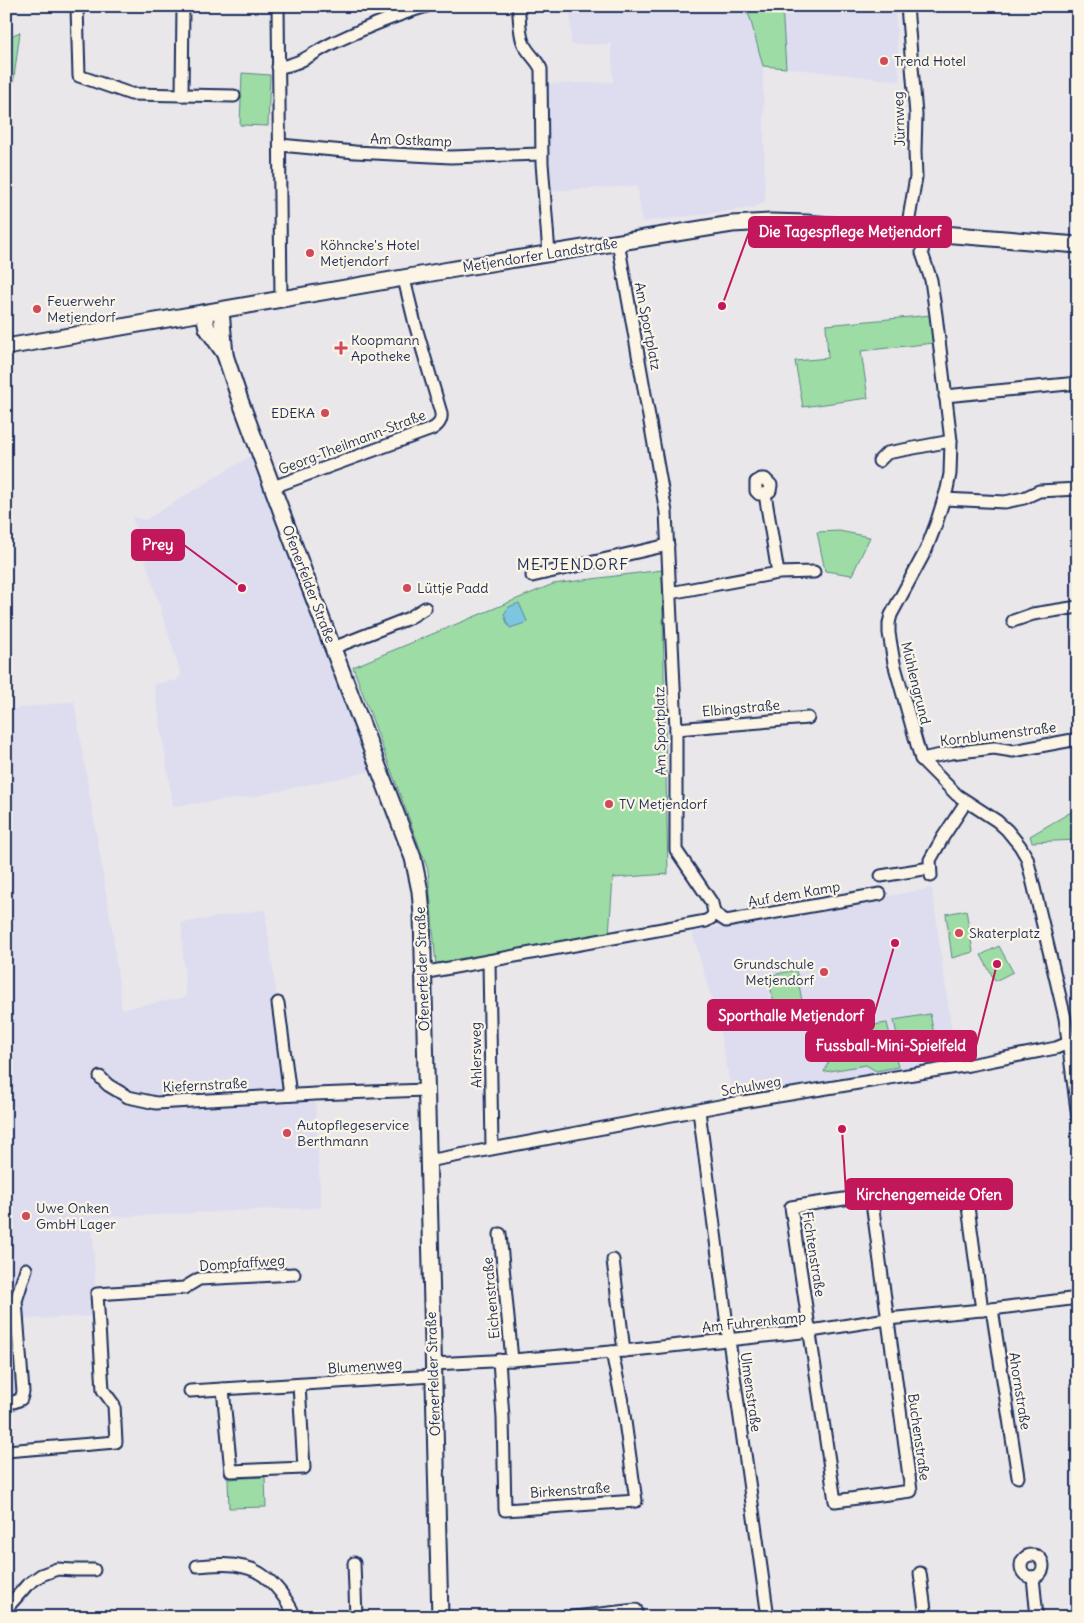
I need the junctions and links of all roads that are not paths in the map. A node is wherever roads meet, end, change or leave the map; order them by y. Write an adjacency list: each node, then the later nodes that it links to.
1 (77, 6): 8 (street)
2 (183, 6): 8 (street)
3 (278, 6): 7 (street)
4 (427, 6): 7 (street)
5 (518, 6): 11 (street)
6 (907, 6): 12 (street, Jürnweg)
7 (278, 67): 10 (street)
8 (182, 95): 9 (street)
9 (234, 96)
10 (280, 145): 11 (street, Am Ostkamp); 18 (street)
11 (541, 154): 16 (street)
12 (907, 230): 13 (street, Metjendorfer Landstraße); 14 (street, Metjendorfer Landstraße)
13 (924, 233): 15 (street, Metjendorfer Landstraße); 24 (street, Mühlengrund)
14 (618, 242): 16 (street, Metjendorfer Landstraße); 31 (street, Am Sportplatz)
15 (1078, 245)
16 (549, 254): 17 (street, Metjendorfer Landstraße)
17 (404, 278): 18 (street, Metjendorfer Landstraße); 27 (street, Georg-Theilmann-Straße)
18 (281, 300): 19 (street, Metjendorfer Landstraße)
19 (220, 311): 20 (street, Metjendorfer Landstraße); 22 (street, Ofenerfelder Straße)
20 (204, 314): 21 (street, Metjendorfer Landstraße); 22 (street, Ofenerfelder Straße)
21 (6, 347)
22 (225, 356): 27 (street, Ofenerfelder Straße)
23 (1078, 383): 24 (street)
24 (945, 396): 25 (street, Mühlengrund)
25 (951, 441): 26 (street); 30 (street, Mühlengrund)
26 (879, 462)
27 (273, 487): 39 (street, Ofenerfelder Straße)
28 (1078, 489): 30 (street)
29 (765, 494): 33 (street)
30 (944, 499): 43 (street, Mühlengrund)
31 (668, 545): 34 (street); 35 (street, Am Sportplatz)
32 (814, 572): 33 (street)
33 (778, 573): 35 (street)
34 (532, 576)
35 (670, 593): 41 (street, Am Sportplatz)
36 (1078, 607): 38 (street)
37 (425, 608): 39 (street)
38 (1013, 621)
39 (333, 648): 49 (street, Ofenerfelder Straße)
40 (808, 718): 41 (street, Elbingstraße)
41 (676, 729): 47 (street, Am Sportplatz)
42 (1078, 739): 43 (street, Kornblumenstraße)
43 (921, 759): 44 (street, Mühlengrund)
44 (966, 802): 45 (street); 51 (street, Mühlengrund)
45 (881, 876)
46 (880, 894): 47 (street, Auf dem Kamp)
47 (714, 913): 48 (street)
48 (489, 961): 49 (street); 57 (street, Ahlersweg)
49 (422, 973): 53 (street, Ofenerfelder Straße)
50 (278, 1003): 54 (street)
51 (1072, 1041): 55 (street, Schulweg); 56 (street, Mühlengrund)
52 (100, 1076): 54 (street, Kiefernstraße)
53 (426, 1090): 54 (street, Kiefernstraße); 58 (street, Ofenerfelder Straße)
54 (290, 1095)
55 (699, 1111): 57 (street, Schulweg); 68 (street, Ulmenstraße)
56 (1078, 1115)
57 (492, 1148): 58 (street, Schulweg)
58 (428, 1161): 73 (street, Ofenerfelder Straße)
59 (966, 1192): 65 (street, Ahornstraße)
60 (500, 1234): 72 (street, Eichenstraße)
61 (613, 1260): 69 (street)
62 (26, 1269): 77 (street)
63 (294, 1274): 78 (street, Dompfaffweg)
64 (1078, 1298): 65 (street, Am Fuhrenkamp)
65 (987, 1310): 66 (street, Am Fuhrenkamp); 79 (street, Ahornstraße)
66 (887, 1319): 67 (street, Am Fuhrenkamp); 67 (street, Fichtenstraße); 67 (street, Buchenstraße)
67 (811, 1331): 68 (street, Am Fuhrenkamp)
68 (729, 1340): 69 (street, Am Fuhrenkamp); 91 (street, Ulmenstraße)
69 (624, 1351): 70 (street, Am Fuhrenkamp)
70 (612, 1352): 71 (street, Birkenstraße); 72 (street, Am Fuhrenkamp)
71 (499, 1360): 72 (street, Am Fuhrenkamp); 73 (street, Am Fuhrenkamp)
72 (512, 1360)
73 (433, 1370): 74 (street, Blumenweg); 88 (street, Ofenerfelder Straße)
74 (299, 1386): 75 (street, Blumenweg); 75 (street)
75 (223, 1389): 76 (street, Blumenweg)
76 (190, 1391)
77 (6, 1402)
78 (6, 1452)
79 (1018, 1477)
80 (354, 1563): 87 (street)
81 (197, 1566): 86 (street)
82 (94, 1570): 85 (street)
83 (920, 1573): 92 (street)
84 (1033, 1577): 93 (street)
85 (6, 1609)
86 (295, 1617)
87 (356, 1617)
88 (440, 1617)
89 (574, 1617): 90 (street)
90 (637, 1617)
91 (768, 1617)
92 (926, 1617)
93 (1037, 1617)

